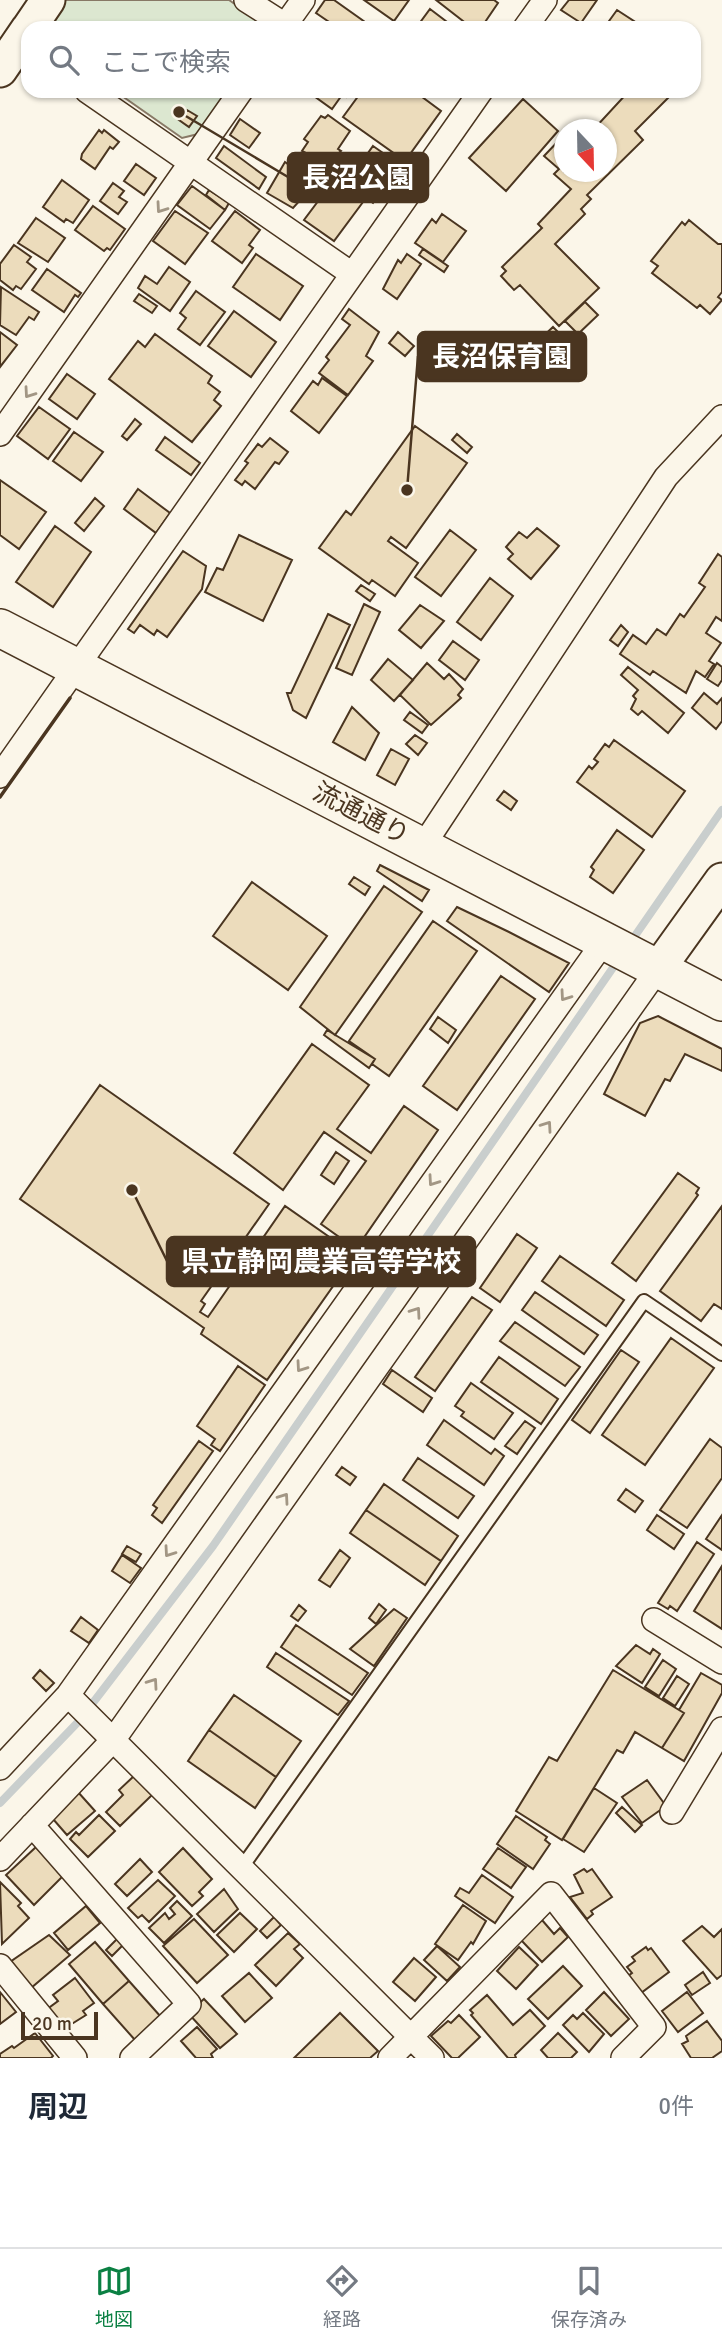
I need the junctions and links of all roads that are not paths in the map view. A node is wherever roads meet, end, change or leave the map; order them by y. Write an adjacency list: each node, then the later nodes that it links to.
1 (48, 0): 5 (street)
2 (246, 0): 6 (street)
3 (303, 0): 7 (street)
4 (545, 0): 8 (street)
5 (36, 21)
6 (276, 21)
7 (288, 21)
8 (530, 21)
9 (21, 43): 10 (street)
10 (0, 70)
11 (97, 98): 14 (street)
12 (236, 98): 14 (street)
13 (476, 98): 15 (street)
14 (191, 165): 15 (street); 17 (street, one-way to 17)
15 (352, 274): 19 (street)
16 (722, 417): 21 (street)
17 (0, 434)
18 (0, 628): 19 (main road, 流通通り)
19 (77, 667): 20 (street); 21 (main road, 流通通り)
20 (0, 776)
21 (423, 846): 23 (main road, 流通通り)
22 (722, 880): 24 (street)
23 (605, 940): 24 (main road, 流通通り); 29 (street, one-way to 29)
24 (652, 965): 25 (main road, 流通通り); 31 (street, one-way to 24)
25 (722, 1002)
26 (722, 1354): 36 (lane)
27 (654, 1620): 28 (street)
28 (722, 1662)
29 (68, 1695): 31 (street); 32 (street)
30 (722, 1729): 33 (street)
31 (114, 1739): 34 (street); 36 (street)
32 (0, 1768)
33 (671, 1812)
34 (32, 1825): 35 (street); 40 (street)
35 (0, 1859)
36 (242, 1867): 38 (street)
37 (0, 1966): 39 (street)
38 (412, 2038): 41 (street); 42 (street); 43 (street)
39 (75, 2058)
40 (132, 2058)
41 (390, 2058)
42 (432, 2058)
43 (622, 2058)

